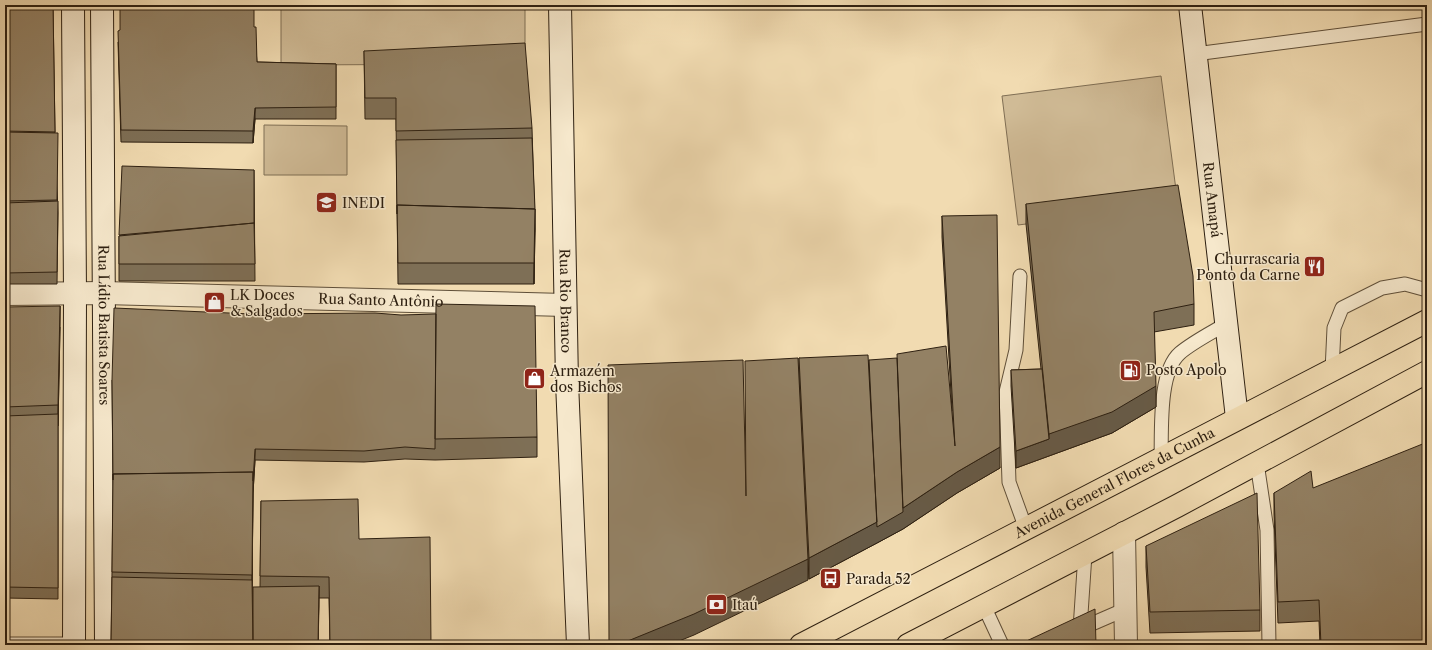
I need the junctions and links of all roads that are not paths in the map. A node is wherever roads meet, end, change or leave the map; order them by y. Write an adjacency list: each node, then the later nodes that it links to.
1 (74, 5): 7 (street, Rua Lídio Batista Soares)
2 (102, 5): 8 (street, Rua Lídio Batista Soares)
3 (560, 5): 14 (street, Rua Rio Branco)
4 (1190, 5): 6 (street, Rua Amapá)
5 (1427, 24): 6 (lane)
6 (1195, 54): 16 (street, Rua Amapá)
7 (74, 135): 8 (street); 13 (street, Rua Lídio Batista Soares)
8 (103, 135): 11 (street, Rua Lídio Batista Soares)
9 (1020, 276): 26 (lane)
10 (1427, 290): 17 (lane)
11 (104, 293): 13 (street, Rua Santo Antônio); 14 (street, Rua Santo Antônio); 25 (street, Rua Lídio Batista Soares)
12 (5, 294): 13 (street, Rua Santo Antônio)
13 (75, 294): 24 (street, Rua Lídio Batista Soares)
14 (566, 305): 20 (street, Rua Rio Branco)
15 (1427, 321): 17 (main road, Avenida General Flores da Cunha)
16 (1226, 324): 21 (street, Rua Amapá); 22 (lane)
17 (1332, 371): 21 (main road, Avenida General Flores da Cunha)
18 (1427, 372): 23 (main road)
19 (660, 376): 20 (street)
20 (567, 382): 35 (street, Rua Rio Branco)
21 (1237, 418): 22 (main road, Avenida General Flores da Cunha)
22 (1161, 459): 26 (main road, Avenida General Flores da Cunha)
23 (1257, 463): 27 (main road); 41 (lane)
24 (74, 503): 25 (street); 33 (street, Rua Lídio Batista Soares)
25 (105, 505): 34 (street, Rua Lídio Batista Soares)
26 (1026, 529): 36 (main road, Avenida General Flores da Cunha)
27 (1124, 533): 28 (main road); 30 (street)
28 (1085, 554): 29 (main road); 31 (lane)
29 (984, 606): 37 (main road); 38 (lane)
30 (1126, 608): 31 (lane); 40 (street)
31 (1080, 629): 39 (lane)
32 (5, 644): 33 (lane)
33 (74, 644)
34 (106, 645)
35 (578, 645)
36 (801, 645)
37 (908, 645)
38 (1002, 645)
39 (1052, 645)
40 (1126, 645)
41 (1269, 645)

